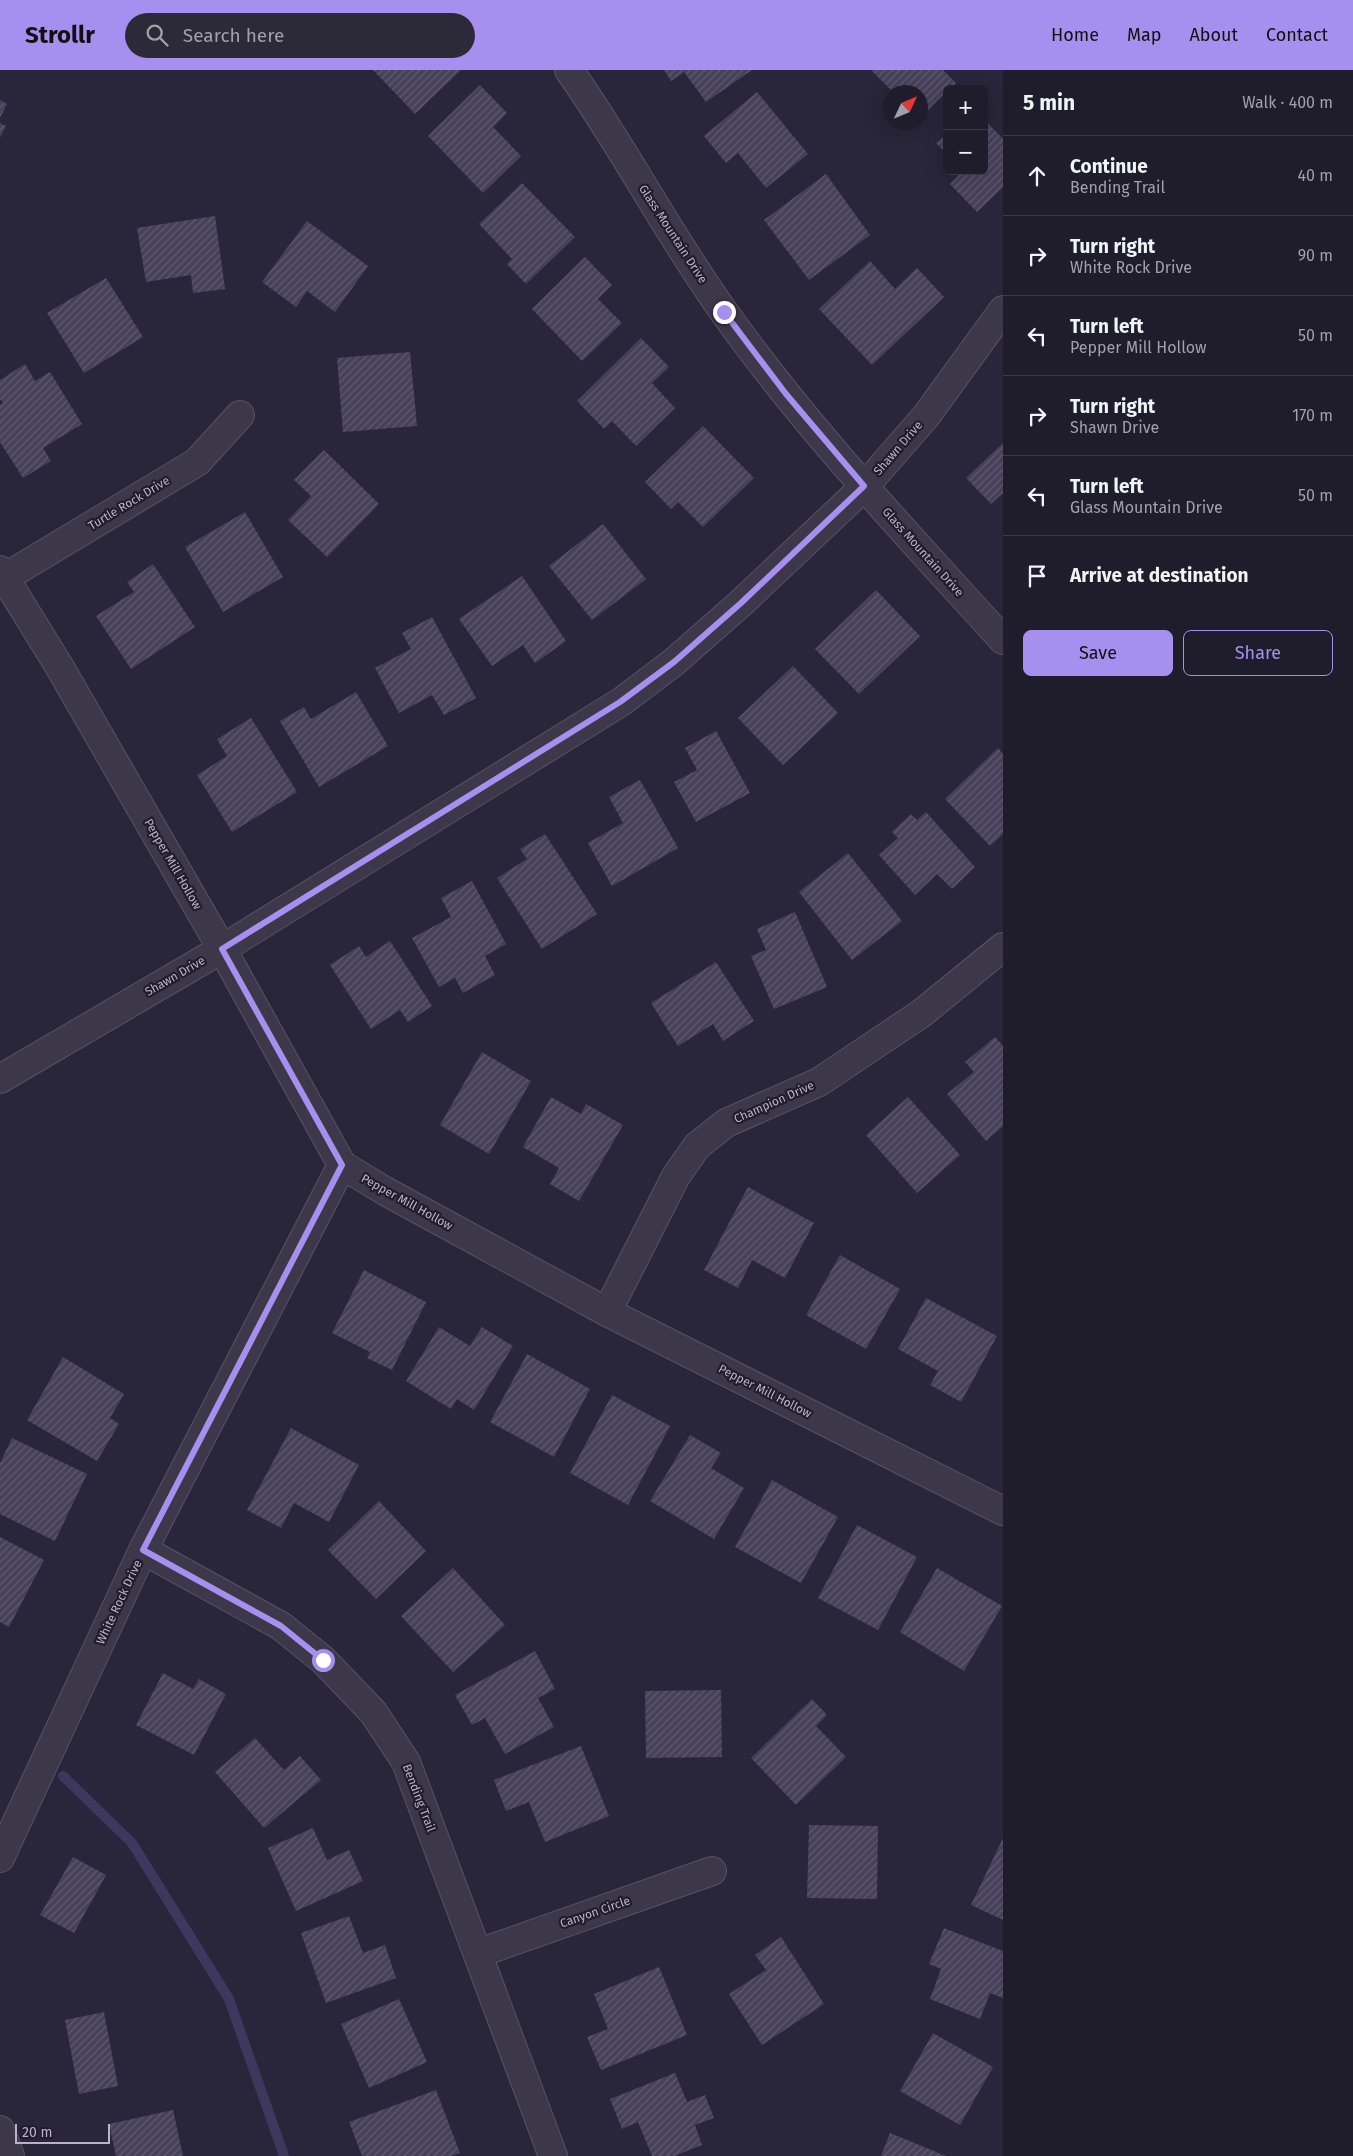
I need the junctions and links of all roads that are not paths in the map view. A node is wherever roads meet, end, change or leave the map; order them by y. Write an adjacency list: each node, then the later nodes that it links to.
1 (569, 70): 4 (street, Glass Mountain Drive)
2 (1003, 310): 4 (street, Shawn Drive)
3 (240, 415): 5 (street, Turtle Rock Drive)
4 (864, 486): 6 (street, Glass Mountain Drive); 8 (street, Shawn Drive)
5 (3, 573): 8 (street, Pepper Mill Hollow)
6 (1003, 640)
7 (1003, 947): 11 (street, Champion Drive)
8 (222, 949): 9 (street, Shawn Drive); 10 (street, Pepper Mill Hollow)
9 (0, 1079)
10 (342, 1165): 11 (street, Pepper Mill Hollow); 13 (street, White Rock Drive)
11 (607, 1312): 12 (street, Pepper Mill Hollow)
12 (1001, 1506)
13 (143, 1550): 14 (street, White Rock Drive); 16 (street, Bending Trail)
14 (0, 1858)
15 (712, 1871): 16 (street, Canyon Circle)
16 (479, 1953): 19 (street, Bending Trail)
17 (0, 2130): 18 (street)
18 (10, 2156)
19 (553, 2156)

